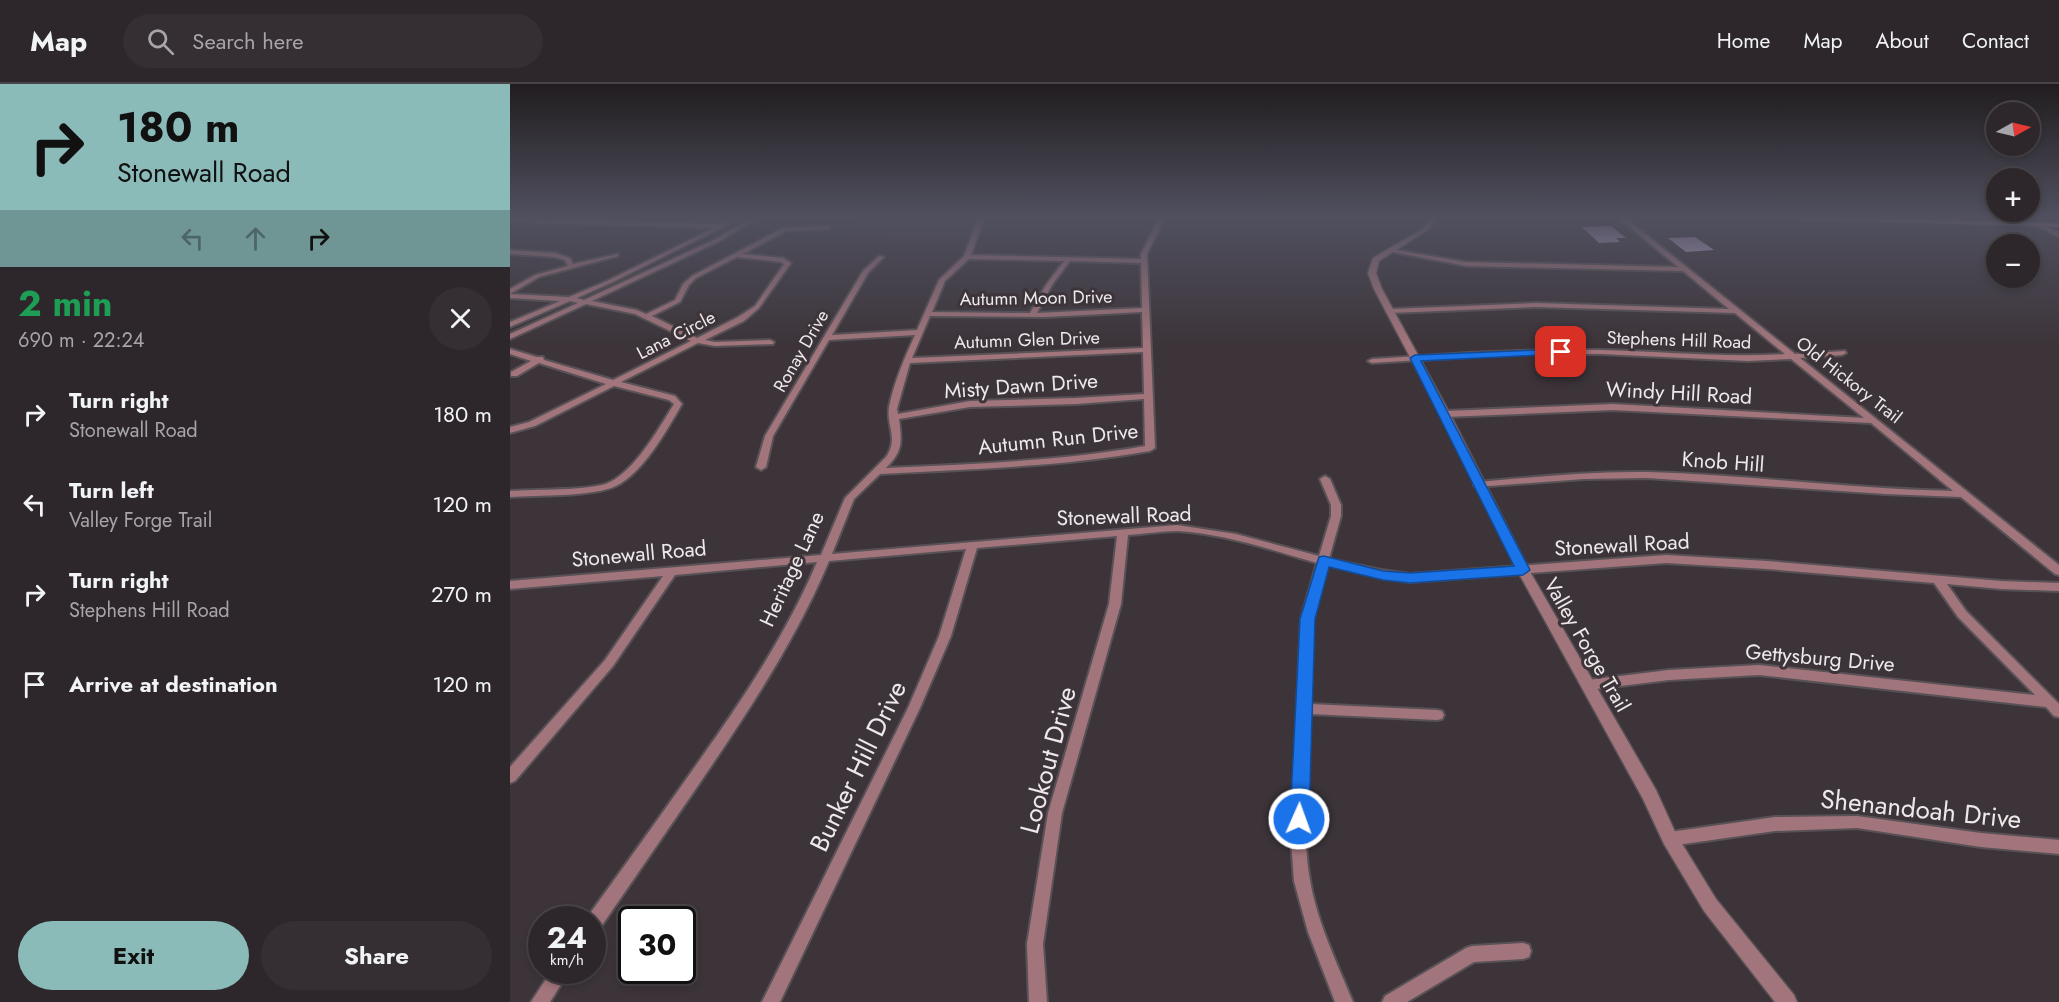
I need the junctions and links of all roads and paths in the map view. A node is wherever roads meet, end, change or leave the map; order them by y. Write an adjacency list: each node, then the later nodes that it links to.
1 (567, 259): 15 (street)
2 (600, 259): 15 (street)
3 (654, 259): 18 (street)
4 (677, 259): 19 (street)
5 (729, 259): 25 (street)
6 (772, 259): 30 (street, Lana Circle)
7 (879, 259): 29 (street, Ronay Drive)
8 (964, 259): 23 (street, Heritage Lane)
9 (1029, 259): 13 (street)
10 (1378, 259): 21 (street, Valley Forge Trail)
11 (1436, 259): 16 (street)
12 (1671, 259): 16 (street, Old Hickory Trail)
13 (1068, 260): 14 (street); 24 (street)
14 (1144, 261): 20 (street, Autumn Run Drive)
15 (571, 266): 17 (street)
16 (1683, 269): 22 (street, Old Hickory Trail)
17 (510, 294): 18 (street)
18 (569, 299): 19 (street); 26 (street)
19 (586, 301): 25 (street); 28 (street)
20 (1146, 310): 24 (street, Autumn Moon Drive); 32 (street, Autumn Run Drive)
21 (1390, 311): 22 (street); 36 (street, Valley Forge Trail)
22 (1736, 311): 35 (street, Old Hickory Trail)
23 (926, 314): 24 (street, Autumn Moon Drive); 27 (street, Heritage Lane)
24 (1032, 315)
25 (647, 316): 30 (street)
26 (510, 325)
27 (919, 332): 29 (street); 38 (street, Heritage Lane)
28 (510, 337)
29 (826, 338): 47 (street, Ronay Drive)
30 (698, 341): 31 (street); 41 (street, Lana Circle)
31 (770, 342)
32 (1147, 350): 38 (street, Autumn Glen Drive); 42 (street, Autumn Run Drive)
33 (510, 351): 37 (street)
34 (1842, 353): 35 (street, Stephens Hill Road)
35 (1793, 357): 36 (street, Stephens Hill Road); 45 (street, Old Hickory Trail)
36 (1415, 358): 39 (street, Stephens Hill Road); 43 (street, Valley Forge Trail)
37 (540, 359): 40 (street); 41 (street)
38 (908, 361): 44 (street, Heritage Lane)
39 (1372, 361)
40 (514, 374)
41 (614, 383): 46 (street, Lana Circle); 51 (street)
42 (1149, 396): 44 (street, Misty Dawn Drive); 48 (street, Autumn Run Drive)
43 (1444, 414): 45 (street, Windy Hill Road); 50 (street, Valley Forge Trail)
44 (895, 417): 48 (street, Heritage Lane)
45 (1875, 421): 52 (street, Old Hickory Trail)
46 (510, 430)
47 (761, 467)
48 (878, 471): 55 (street, Heritage Lane)
49 (1325, 479): 56 (street)
50 (1479, 485): 52 (street, Knob Hill); 57 (street, Valley Forge Trail)
51 (510, 494)
52 (1964, 494): 59 (street, Old Hickory Trail)
53 (1123, 532): 54 (street, Stonewall Road); 56 (street, Stonewall Road); 76 (street, Lookout Drive)
54 (973, 545): 55 (street, Stonewall Road); 75 (street, Bunker Hill Drive)
55 (825, 558): 58 (street, Stonewall Road); 71 (street, Heritage Lane)
56 (1324, 561): 57 (street, Stonewall Road); 65 (street)
57 (1523, 570): 60 (street, Stonewall Road); 63 (street, Valley Forge Trail)
58 (672, 571): 62 (street, Stonewall Road); 68 (street)
59 (2059, 571)
60 (1938, 580): 61 (street, Stonewall Road); 64 (street)
61 (2059, 586)
62 (512, 587)
63 (1588, 685): 64 (street, Gettysburg Drive); 69 (street, Valley Forge Trail)
64 (2049, 702): 66 (street)
65 (1304, 710): 67 (street); 77 (street)
66 (2059, 712)
67 (1437, 715)
68 (510, 777)
69 (1670, 839): 70 (street, Shenandoah Drive); 79 (street, Valley Forge Trail)
70 (2059, 847)
71 (605, 906)
72 (1523, 951): 78 (street)
73 (552, 984): 74 (street)
74 (540, 1002)
75 (771, 1002)
76 (1038, 1002)
77 (1344, 1002)
78 (1391, 1002)
79 (1787, 1002)

